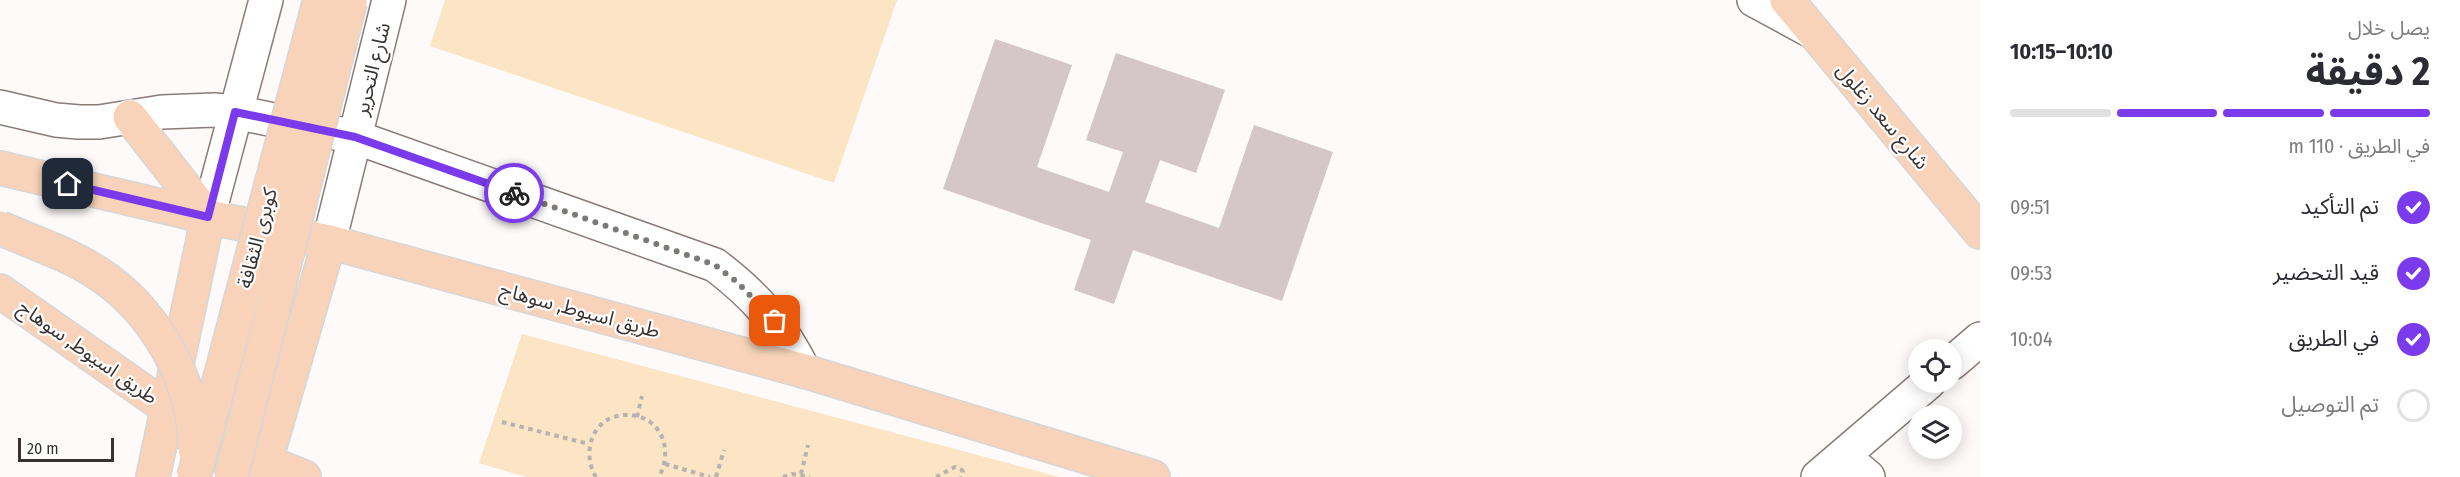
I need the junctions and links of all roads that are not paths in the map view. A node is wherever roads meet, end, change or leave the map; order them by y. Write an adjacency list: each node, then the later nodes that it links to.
1 (266, 0): 8 (street)
2 (389, 0): 10 (street, شارع التحرير)
3 (1754, 0): 6 (street)
4 (1787, 0): 6 (main road, شارع سعد زغلول)
5 (340, 1): 25 (main road, كوبرى الثقافة, bridge); 26 (main road, كوبرى الثقافة, bridge)
6 (1814, 33): 14 (main road, شارع سعد زغلول)
7 (0, 107): 9 (street)
8 (235, 112): 9 (street); 10 (street); 12 (street)
9 (130, 117): 12 (main road)
10 (355, 137): 15 (street, شارع التحرير); 19 (street)
11 (0, 168): 12 (main road, طريق اسيوط, سوهاج)
12 (208, 217): 15 (main road, طريق اسيوط, سوهاج); 21 (main road)
13 (0, 228): 25 (main road, bridge)
14 (1980, 231)
15 (328, 242): 19 (main road, طريق اسيوط, سوهاج); 23 (main road)
16 (0, 291): 21 (main road, طريق اسيوط, سوهاج)
17 (1980, 339): 18 (street)
18 (1962, 354)
19 (804, 371): 28 (main road, طريق اسيوط, سوهاج)
20 (1916, 393): 22 (street)
21 (166, 407): 23 (main road, طريق اسيوط, سوهاج); 24 (main road)
22 (1843, 456): 29 (street); 30 (street)
23 (263, 470): 27 (main road, طريق اسيوط, سوهاج)
24 (153, 477)
25 (194, 477)
26 (231, 477)
27 (304, 477)
28 (1153, 477)
29 (1818, 477)
30 (1868, 477)

